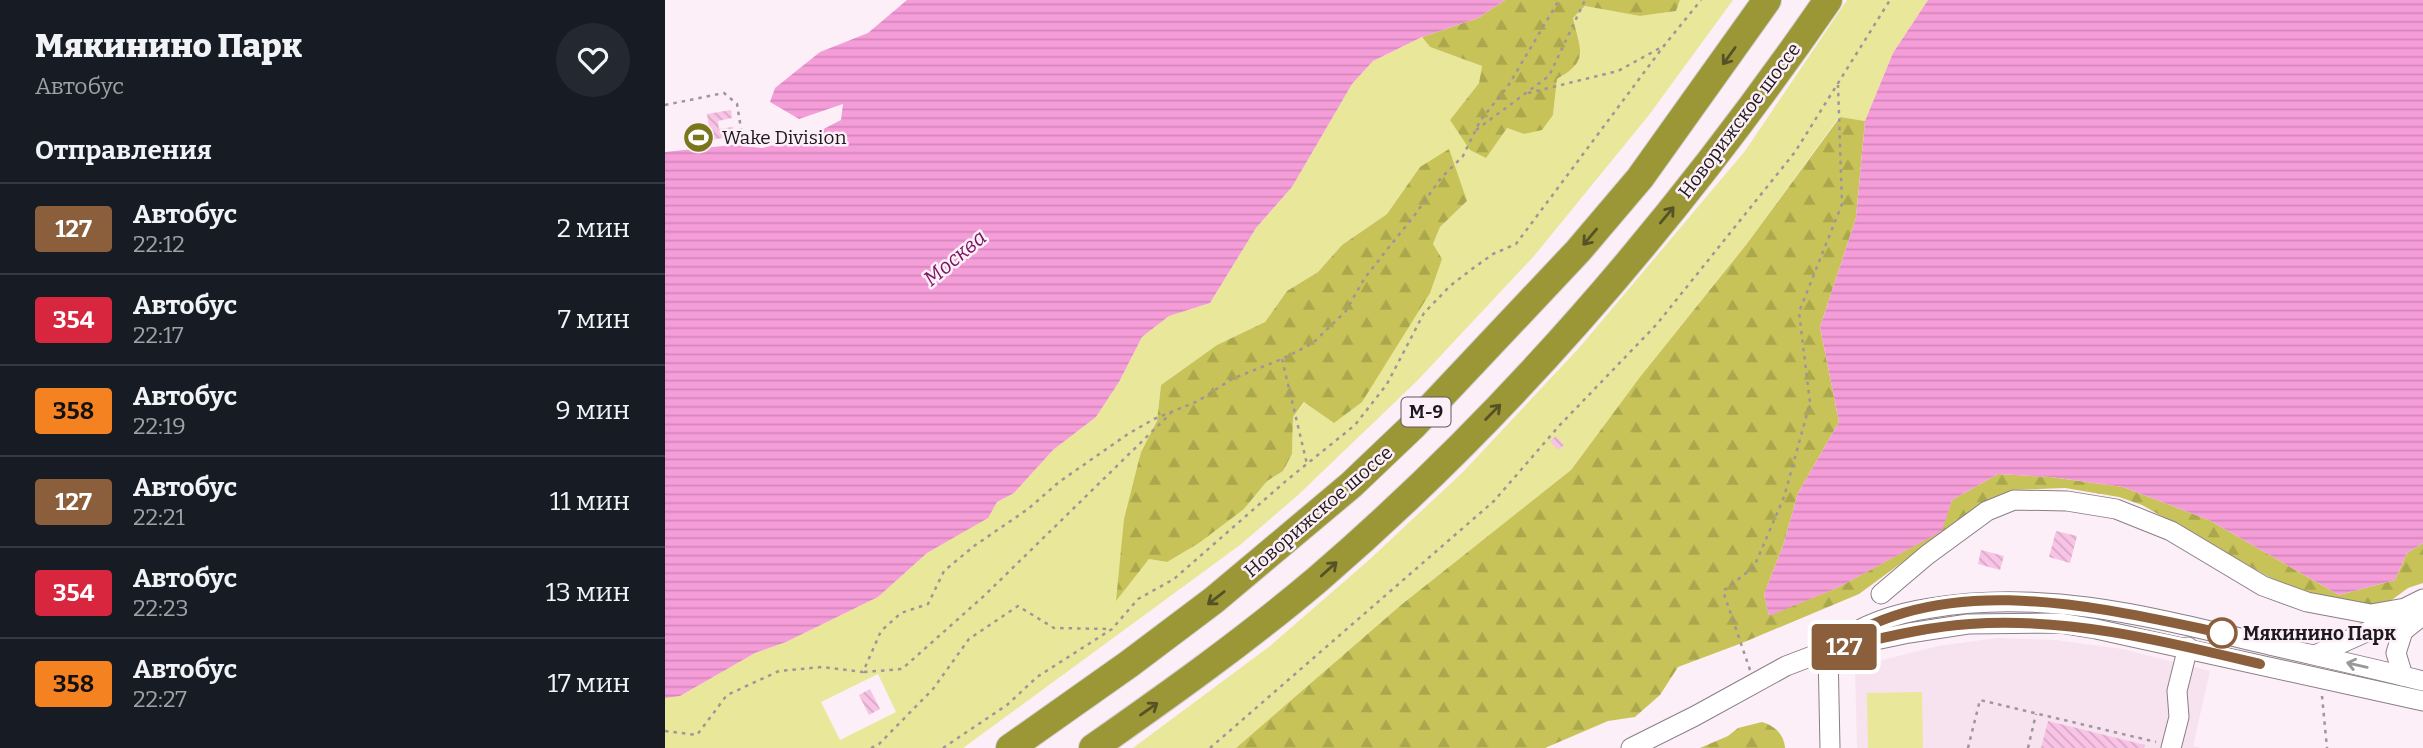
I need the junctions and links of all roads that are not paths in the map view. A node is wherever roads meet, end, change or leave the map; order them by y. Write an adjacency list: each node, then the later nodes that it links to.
1 (1767, 0): 14 (highway, Новорижское шоссе / М-9, one-way to 14)
2 (1828, 0): 15 (highway, Новорижское шоссе / М-9, one-way to 2)
3 (1881, 594): 4 (street)
4 (2423, 599)
5 (2423, 606): 9 (street)
6 (2423, 615): 10 (street)
7 (2188, 647): 8 (street); 12 (street); 13 (street)
8 (1828, 650): 9 (street); 16 (street); 17 (street)
9 (2315, 655): 10 (street, one-way to 9)
10 (2403, 676): 11 (street)
11 (2423, 681)
12 (2423, 701)
13 (2171, 747)
14 (1010, 748)
15 (1093, 748)
16 (1631, 748)
17 (1831, 748)

